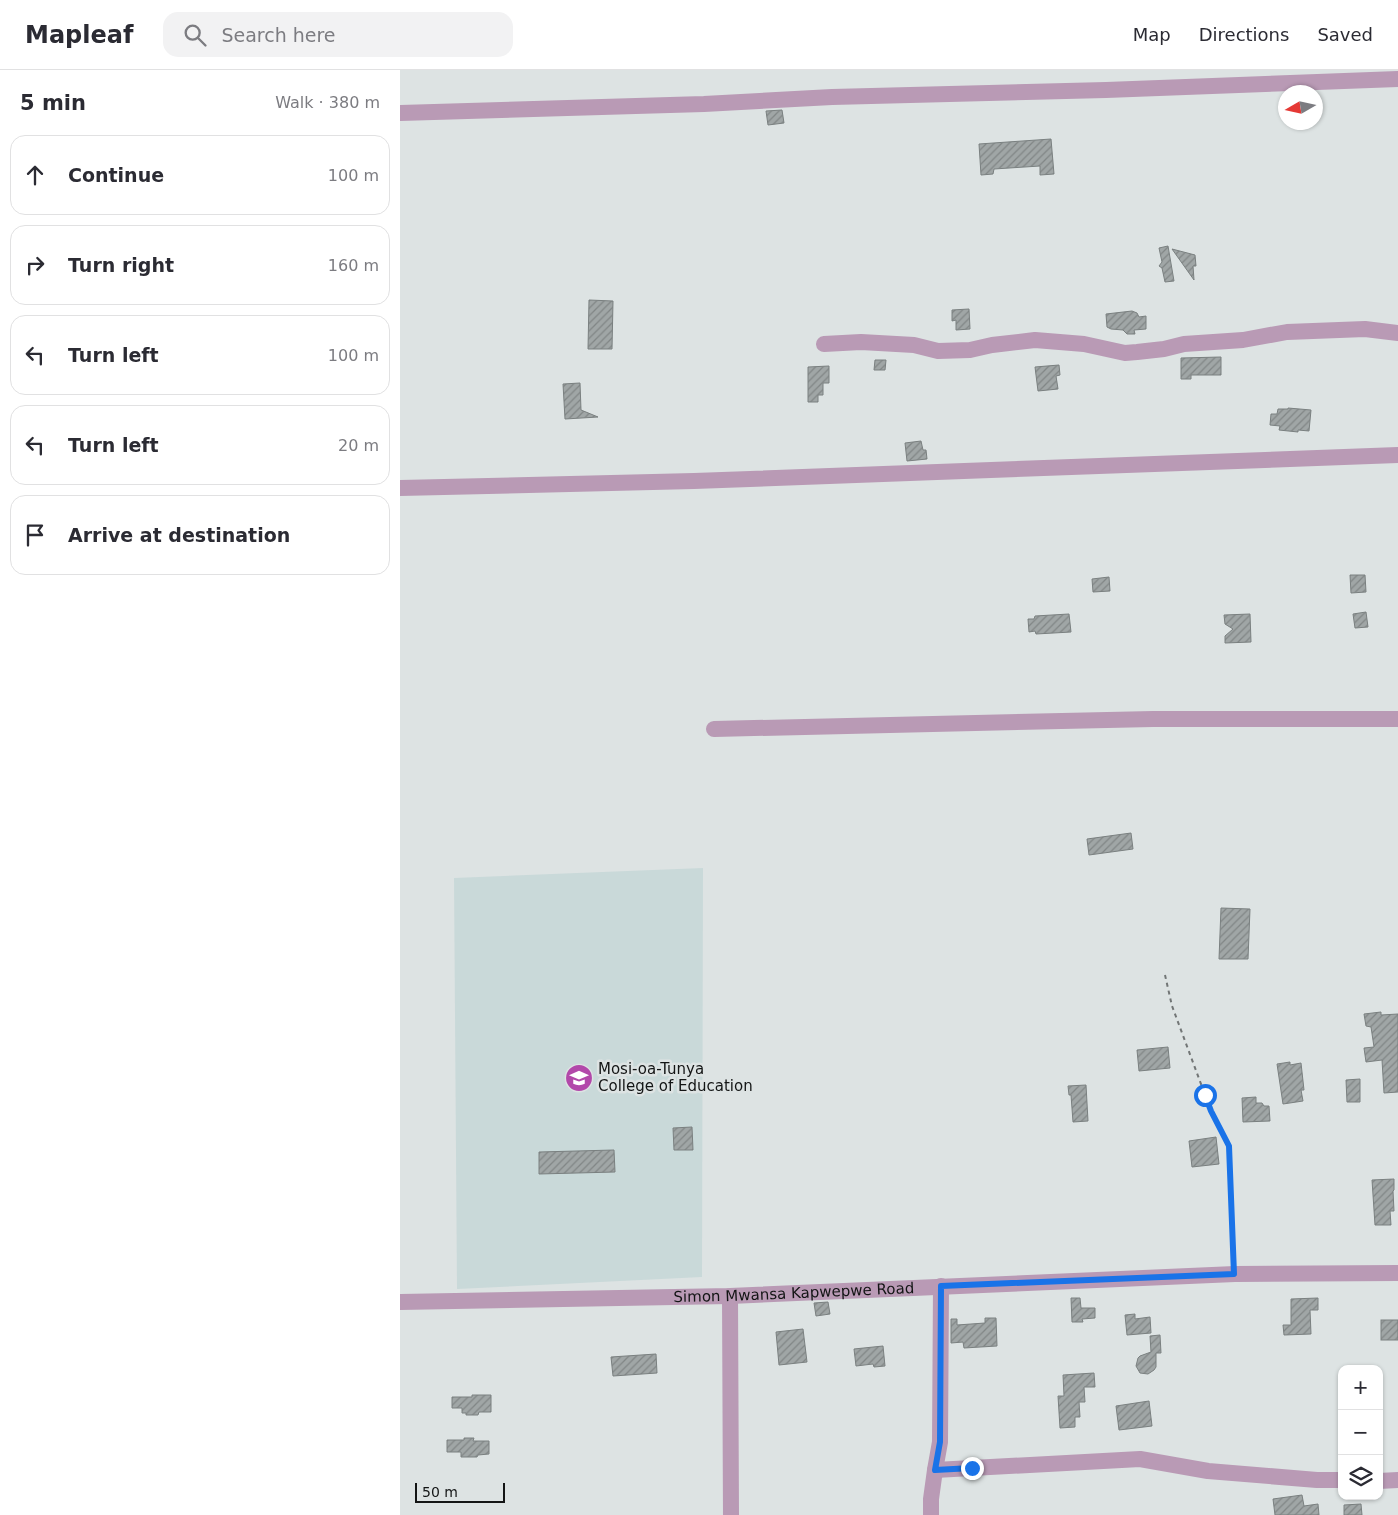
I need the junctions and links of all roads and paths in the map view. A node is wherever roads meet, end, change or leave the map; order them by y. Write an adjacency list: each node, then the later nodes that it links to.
1 (1398, 79): 2 (street)
2 (400, 113)
3 (1398, 333): 4 (street)
4 (824, 344)
5 (1398, 455): 6 (street)
6 (400, 488)
7 (1398, 719): 8 (street)
8 (714, 729)
9 (1165, 975): 11 (path)
10 (1398, 1273): 11 (street, Simon Mwansa Kapwepwe Road)
11 (1234, 1274): 12 (street, Simon Mwansa Kapwepwe Road)
12 (941, 1286): 13 (street, Simon Mwansa Kapwepwe Road); 15 (street)
13 (730, 1296): 14 (street, Simon Mwansa Kapwepwe Road); 19 (street)
14 (400, 1302)
15 (935, 1470): 16 (street); 20 (street)
16 (1338, 1480)
17 (1398, 1480): 18 (street)
18 (1383, 1481)
19 (731, 1515)
20 (931, 1515)

